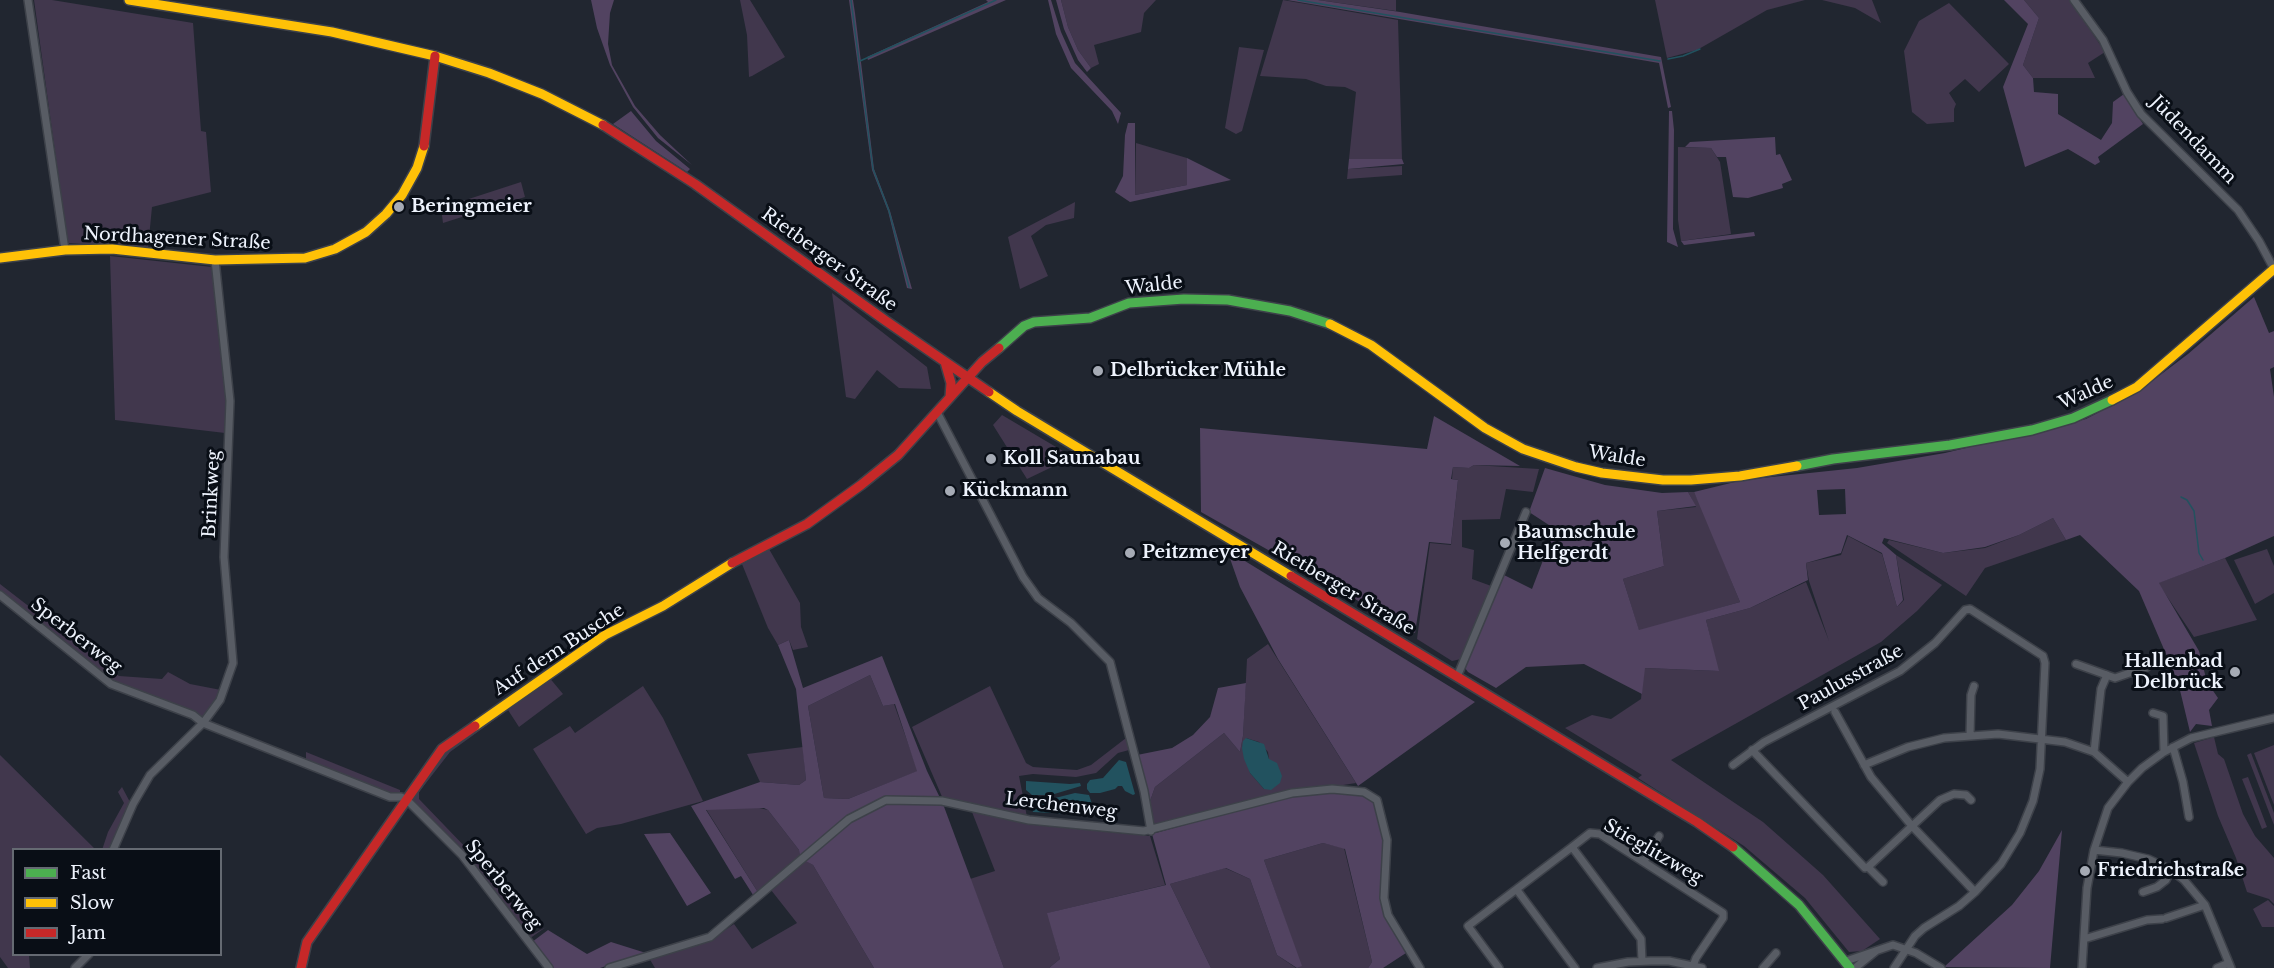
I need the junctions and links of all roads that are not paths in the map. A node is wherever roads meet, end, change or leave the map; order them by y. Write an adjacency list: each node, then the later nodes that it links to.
1 (28, 0): 5 (street)
2 (129, 0): 4 (street, Rietberger Straße)
3 (2074, 0): 8 (street, Jüdendamm)
4 (435, 56): 7 (street, Nordhagener Straße); 9 (street, Rietberger Straße)
5 (65, 250): 6 (street, Nordhagener Straße); 7 (street, Nordhagener Straße)
6 (0, 258)
7 (215, 260): 23 (street, Brinkweg)
8 (2274, 269): 10 (street, Walde)
9 (945, 362): 10 (street, Rietberger Straße); 11 (street)
10 (966, 377): 11 (street, Auf dem Busche); 18 (street, Rietberger Straße)
11 (950, 397): 12 (street, Auf dem Busche)
12 (937, 412): 34 (street, Auf dem Busche); 39 (street)
13 (1526, 512): 18 (street)
14 (0, 595): 23 (street, Sperberweg)
15 (2076, 664): 17 (street)
16 (2147, 667): 17 (street)
17 (2107, 675): 28 (street)
18 (1457, 677): 58 (street, Rietberger Straße)
19 (1974, 686): 24 (street)
20 (1832, 710): 25 (street, Paulusstraße); 27 (street, Paulusstraße); 31 (street)
21 (2153, 712): 29 (street)
22 (2274, 718): 26 (street)
23 (203, 723): 33 (street); 42 (street, Brinkweg)
24 (1970, 736): 25 (street); 31 (street)
25 (2043, 738): 28 (street); 49 (street)
26 (2173, 747): 29 (street); 37 (street)
27 (1752, 750): 30 (street, Paulusstraße); 45 (street)
28 (2094, 752): 32 (street)
29 (2164, 752): 32 (street)
30 (1733, 765)
31 (1864, 765): 38 (street)
32 (2128, 782): 43 (street)
33 (390, 797): 34 (street); 36 (street)
34 (405, 800): 36 (street, Auf dem Busche); 63 (street, Sperberweg)
35 (1971, 800): 38 (street)
36 (398, 809): 62 (street, Auf dem Busche)
37 (2189, 817)
38 (1912, 826): 45 (street); 49 (street)
39 (1151, 831): 64 (street, Lerchenweg); 65 (street, Lerchenweg)
40 (1659, 836): 44 (street)
41 (1572, 847): 44 (street, Stieglitzweg); 48 (street); 57 (street)
42 (112, 848)
43 (2094, 850): 46 (street); 52 (street)
44 (1644, 861): 60 (street, Stieglitzweg)
45 (1868, 867): 47 (street)
46 (2171, 870): 50 (street); 51 (street)
47 (1883, 882)
48 (1517, 890): 66 (street); 67 (street)
49 (1975, 892): 53 (street)
50 (2143, 892)
51 (2205, 905): 52 (street); 59 (street)
52 (2084, 939): 74 (street)
53 (1906, 948): 54 (street, Rietberger Straße); 72 (street); 73 (street)
54 (1878, 949): 58 (street, Rietberger Straße); 71 (street)
55 (1776, 954): 70 (street)
56 (87, 956): 61 (street)
57 (1642, 961): 60 (street); 68 (street)
58 (1848, 964)
59 (2230, 965): 75 (street)
60 (1694, 966): 69 (street)
61 (75, 968)
62 (301, 968)
63 (549, 968)
64 (609, 968)
65 (1420, 968)
66 (1499, 968)
67 (1575, 968)
68 (1597, 968)
69 (1702, 968)
70 (1763, 968)
71 (1856, 968)
72 (1894, 968)
73 (1941, 968)
74 (2082, 968)
75 (2217, 968)

